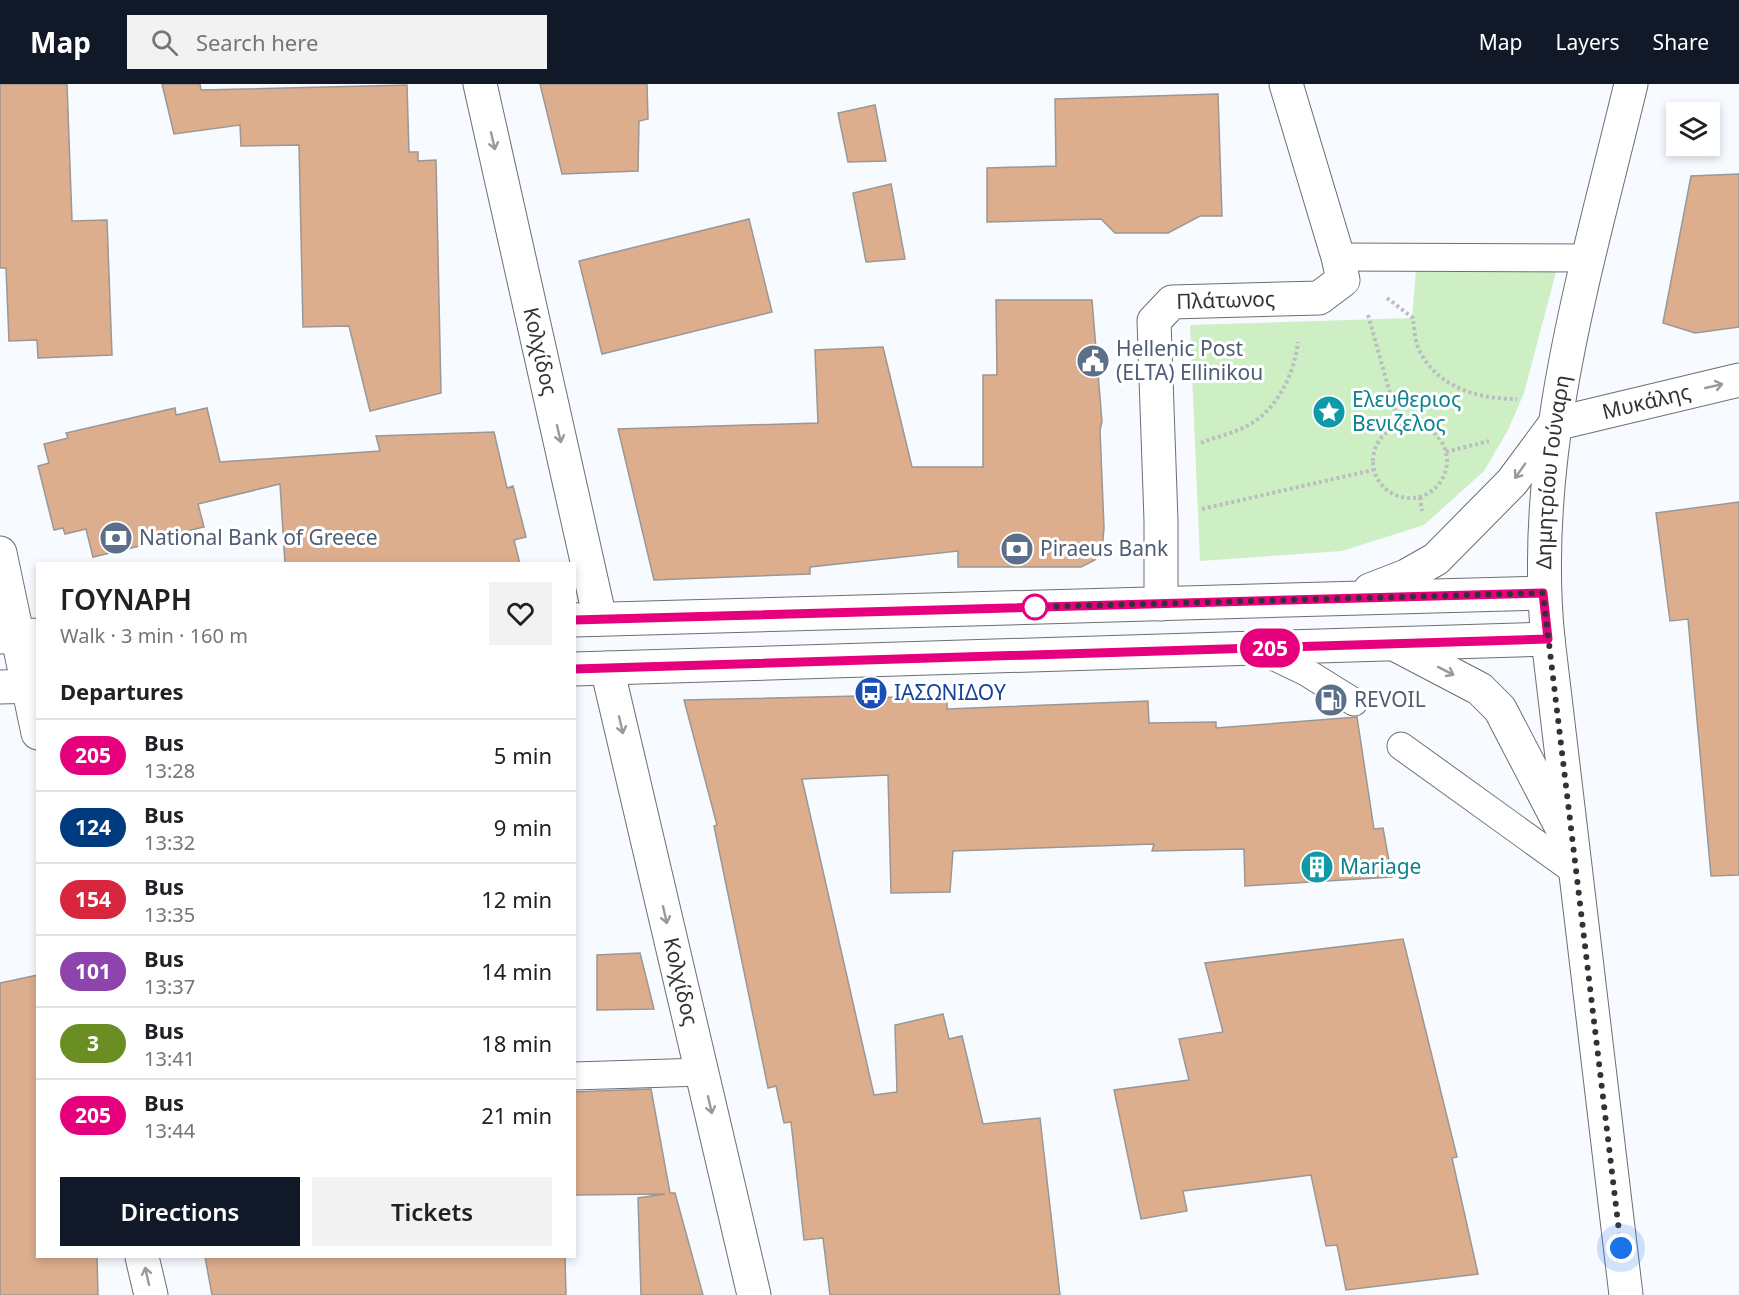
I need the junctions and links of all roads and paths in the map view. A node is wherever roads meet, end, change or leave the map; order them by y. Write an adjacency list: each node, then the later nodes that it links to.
1 (480, 84): 14 (street, Κολχίδος, one-way to 14)
2 (1286, 84): 5 (street)
3 (1631, 84): 4 (street, Δημητρίου Γούναρη)
4 (1589, 258): 5 (lane); 8 (street, Δημητρίου Γούναρη)
5 (1341, 268): 6 (street, Πλάτωνος); 8 (path); 9 (path)
6 (1299, 299): 10 (path); 10 (street, Πλάτωνος)
7 (1739, 380): 8 (street, Μυκάλης, one-way to 7)
8 (1555, 424): 16 (street, Δημητρίου Γούναρη); 17 (street, one-way to 17)
9 (1398, 425): 11 (path); 11 (path)
10 (1159, 450): 12 (street, Πλάτωνος)
11 (1374, 470): 12 (path)
12 (1161, 521): 18 (street, Πλάτωνος)
13 (0, 553): 20 (street)
14 (576, 562)
15 (576, 564): 19 (street, Κολχίδος, one-way to 19)
16 (1543, 593): 17 (street); 21 (street, Δημητρίου Γούναρη)
17 (1347, 598): 18 (street)
18 (1161, 604): 19 (street)
19 (587, 619)
20 (19, 636): 26 (street)
21 (1548, 639): 22 (street); 30 (street, Δημητρίου Γούναρη)
22 (1394, 644): 23 (street); 30 (street, one-way to 30)
23 (1257, 648): 24 (street); 27 (lane)
24 (608, 668): 25 (street); 31 (street, Κολχίδος, one-way to 31)
25 (576, 669)
26 (22, 686): 28 (street)
27 (1354, 702)
28 (36, 727)
29 (1401, 746): 30 (lane)
30 (1575, 862): 36 (street, Δημητρίου Γούναρη)
31 (702, 1072): 32 (lane); 35 (street, Κολχίδος, one-way to 35)
32 (576, 1076)
33 (142, 1258): 34 (street, one-way to 33)
34 (151, 1295)
35 (754, 1295)
36 (1626, 1295)

